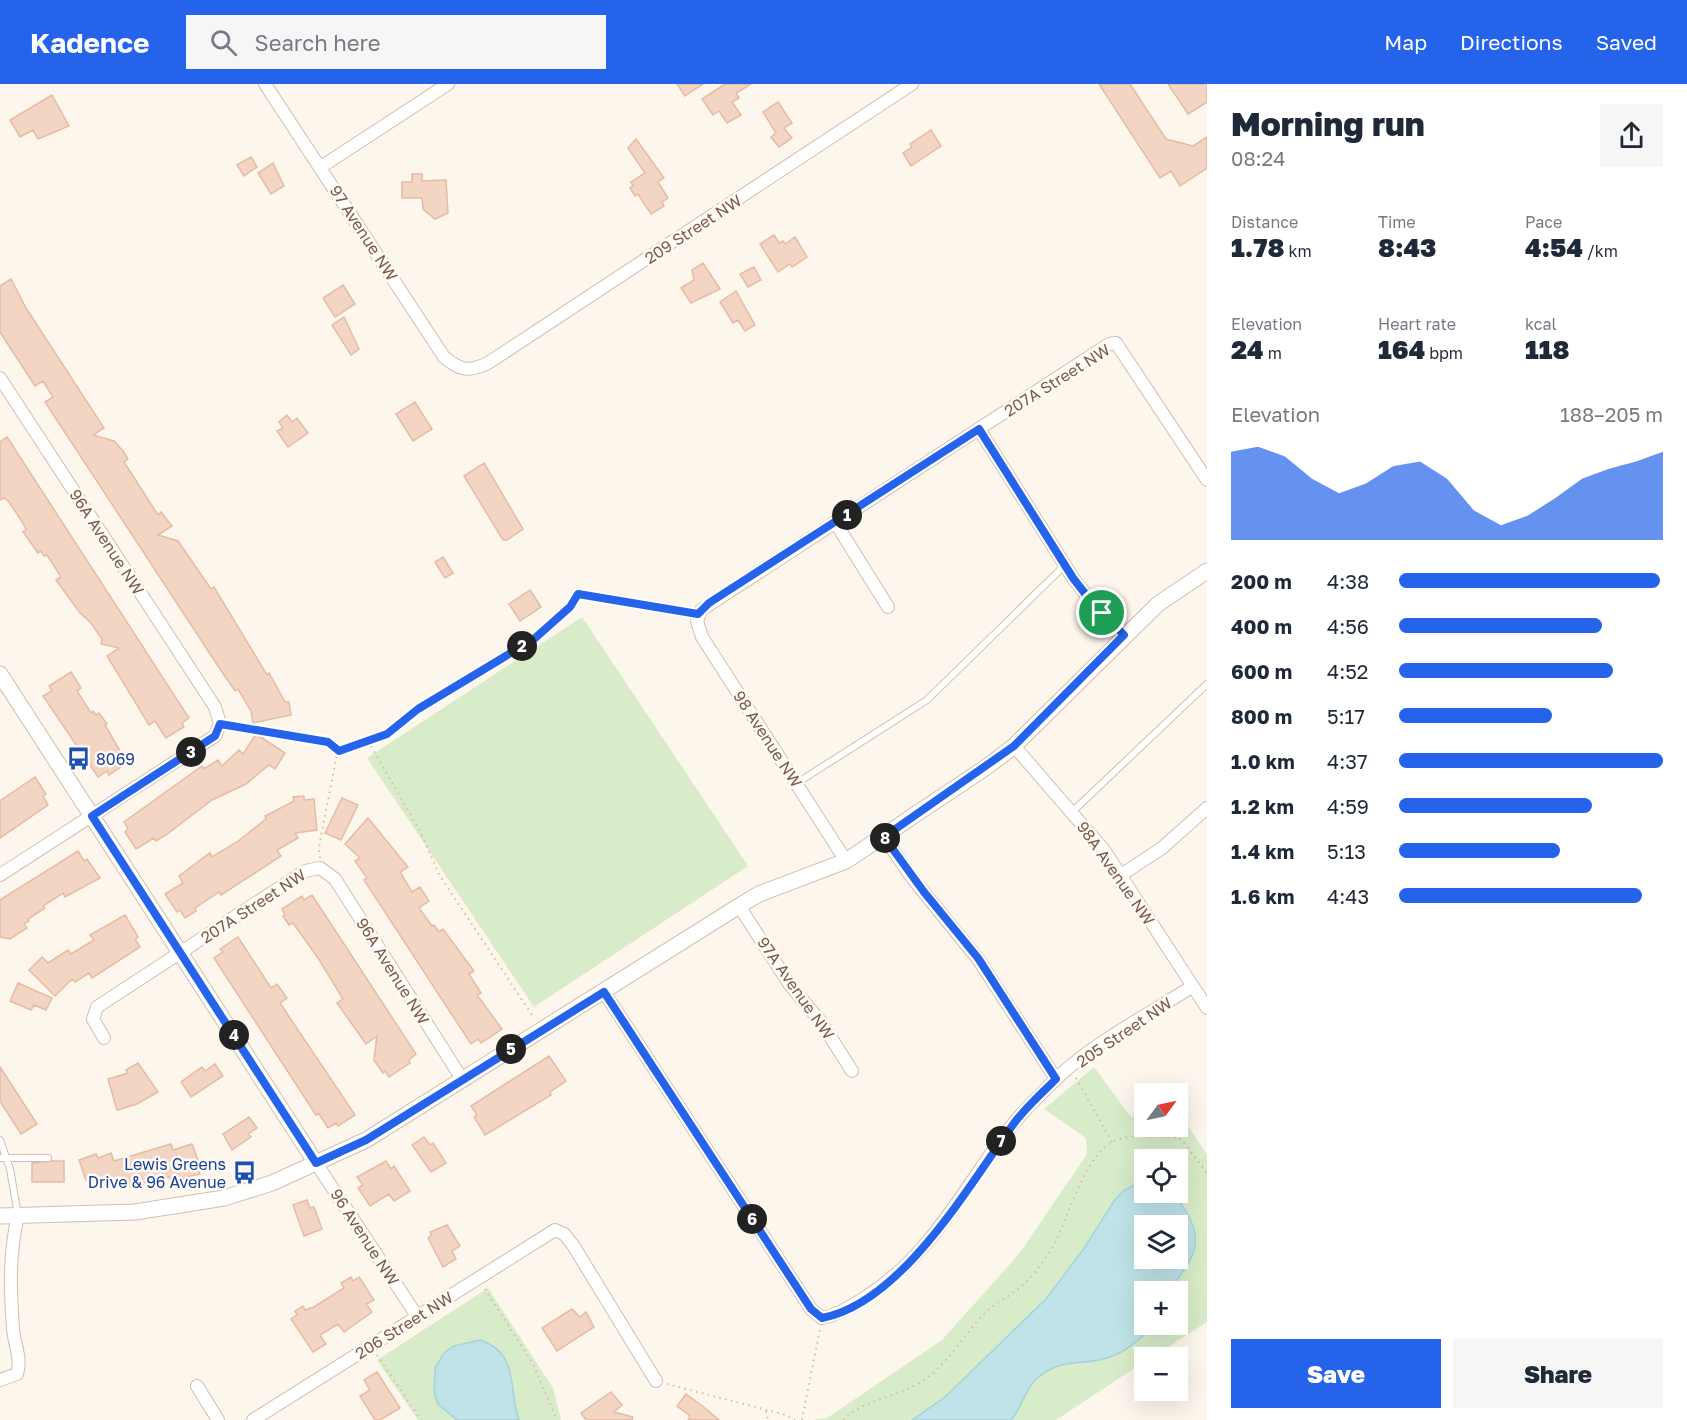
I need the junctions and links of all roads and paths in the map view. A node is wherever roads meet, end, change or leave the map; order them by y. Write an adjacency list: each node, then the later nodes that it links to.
1 (265, 84): 4 (street, 97 Avenue NW)
2 (448, 84): 4 (street)
3 (912, 84): 5 (street, 209 Street NW)
4 (321, 168): 5 (street, 97 Avenue NW)
5 (471, 370)
6 (0, 378): 17 (street, 96A Avenue NW)
7 (979, 429): 8 (street, 207A Street NW); 9 (street, 207A Street NW); 10 (street)
8 (1207, 480)
9 (835, 522): 12 (street); 13 (street, 207A Street NW)
10 (1065, 565): 14 (street); 21 (lane)
11 (1207, 570): 14 (street)
12 (888, 607)
13 (698, 614): 18 (path); 21 (street, 98 Avenue NW)
14 (1124, 635): 19 (street)
15 (0, 674): 24 (street, 96 Avenue NW)
16 (1207, 684): 23 (lane)
17 (220, 724): 20 (path); 24 (street)
18 (368, 741): 20 (path); 35 (path)
19 (1014, 746): 23 (street, 98A Avenue NW); 25 (street)
20 (339, 751): 27 (path)
21 (797, 783): 26 (street, 98 Avenue NW)
22 (1207, 808): 29 (street)
23 (1072, 812): 29 (street, 98A Avenue NW)
24 (92, 816): 28 (street); 31 (street, 96 Avenue NW)
25 (884, 837): 26 (street); 40 (street)
26 (846, 861): 30 (street)
27 (320, 868): 31 (street, 207A Street NW); 39 (street, 96A Avenue NW)
28 (0, 875)
29 (1121, 875): 32 (street, 98A Avenue NW)
30 (738, 906): 33 (street); 38 (street, 97A Avenue NW)
31 (180, 952): 36 (street, 207A Street NW); 45 (street, 96 Avenue NW)
32 (1193, 986): 34 (street, 98A Avenue NW); 37 (street, 205 Street NW)
33 (604, 992): 35 (street); 51 (street)
34 (1207, 1008)
35 (542, 1030): 39 (street)
36 (104, 1038)
37 (1070, 1068): 40 (street, 205 Street NW); 42 (path)
38 (852, 1071)
39 (462, 1079): 45 (street)
40 (1056, 1079): 51 (street, 205 Street NW)
41 (0, 1140): 43 (lane)
42 (1112, 1142): 46 (path); 64 (path)
43 (3, 1158): 44 (lane); 47 (lane)
44 (48, 1158)
45 (316, 1163): 47 (street); 50 (street, 96 Avenue NW)
46 (1207, 1173)
47 (18, 1215): 48 (street); 53 (street)
48 (0, 1216)
49 (481, 1284): 60 (path)
50 (417, 1316): 54 (street, 206 Street NW); 58 (street, 206 Street NW)
51 (822, 1318): 63 (path)
52 (376, 1353): 59 (path)
53 (0, 1380)
54 (656, 1381): 56 (path)
55 (197, 1386): 57 (street)
56 (766, 1410): 61 (path); 62 (path)
57 (218, 1420)
58 (253, 1420)
59 (421, 1420)
60 (557, 1420)
61 (768, 1420)
62 (795, 1420)
63 (802, 1420)
64 (843, 1420)

